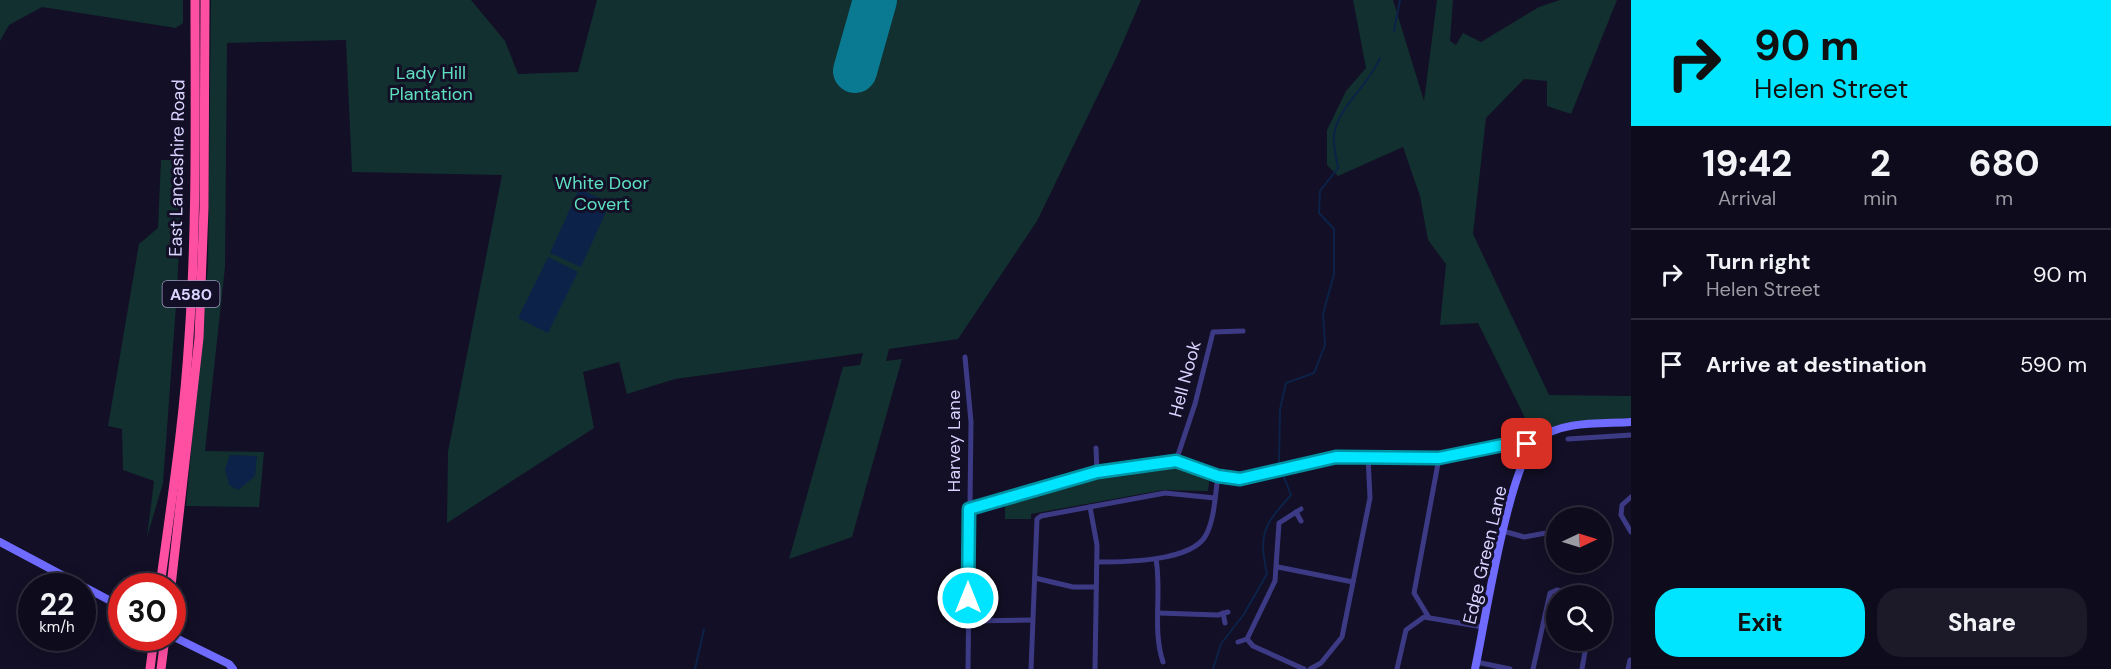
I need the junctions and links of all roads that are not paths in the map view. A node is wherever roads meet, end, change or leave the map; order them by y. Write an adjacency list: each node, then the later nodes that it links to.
1 (195, 0): 27 (highway, East Lancashire Road / A580)
2 (205, 0): 28 (highway, East Lancashire Road / A580)
3 (1243, 331): 12 (street, Hell Nook)
4 (965, 357): 18 (street, Harvey Lane)
5 (1631, 422): 8 (street)
6 (1631, 435): 7 (street)
7 (1568, 439)
8 (1532, 447): 11 (street); 20 (street, Edge Green Lane)
9 (1096, 448): 13 (street)
10 (1368, 456): 11 (street); 14 (street); 30 (street)
11 (1439, 458): 36 (street)
12 (1176, 461): 13 (street); 14 (street)
13 (1097, 472): 18 (street)
14 (1218, 476): 16 (street)
15 (1631, 497): 21 (street)
16 (1215, 498): 17 (street); 24 (street)
17 (1090, 507): 25 (street); 29 (street)
18 (969, 509): 38 (street, Harvey Lane)
19 (1301, 521): 26 (street)
20 (1503, 531): 22 (street); 41 (street, Edge Green Lane)
21 (1631, 532)
22 (1546, 533)
23 (0, 542): 32 (street)
24 (1156, 559): 25 (street); 35 (street)
25 (1097, 562): 31 (street)
26 (1278, 567): 30 (street); 42 (street)
27 (162, 573)
28 (172, 573)
29 (1035, 578): 31 (street); 37 (street)
30 (1353, 582): 58 (street)
31 (1096, 587): 56 (street)
32 (108, 600)
33 (1546, 611): 61 (street)
34 (1206, 612): 35 (street); 39 (street); 40 (street)
35 (1158, 613): 49 (street)
36 (1428, 616): 41 (street); 59 (street)
37 (1032, 620): 38 (street); 55 (street)
38 (968, 621): 54 (street, Harvey Lane)
39 (1200, 622)
40 (1225, 623)
41 (1483, 627): 50 (street, Edge Green Lane)
42 (1247, 639): 43 (street); 57 (street)
43 (1238, 642)
44 (186, 643): 53 (street)
45 (152, 651): 51 (highway)
46 (163, 651): 52 (highway)
47 (1585, 651): 62 (street)
48 (1630, 660): 63 (street)
49 (1163, 662)
50 (1476, 666): 60 (street)
51 (150, 669)
52 (161, 669)
53 (233, 669)
54 (968, 669)
55 (1032, 669)
56 (1095, 669)
57 (1304, 669)
58 (1310, 669)
59 (1397, 669)
60 (1509, 669)
61 (1533, 669)
62 (1582, 669)
63 (1628, 669)

